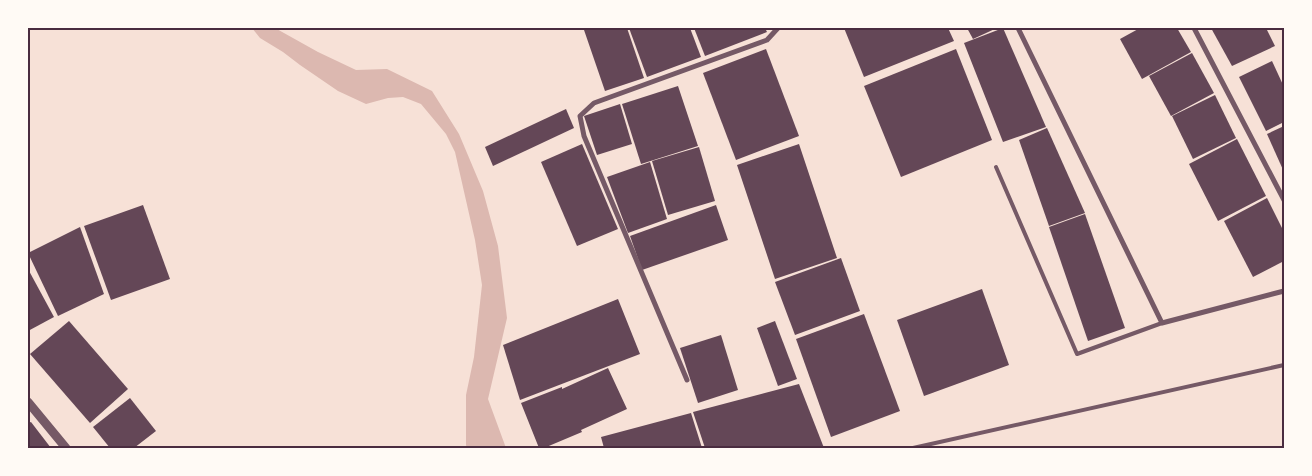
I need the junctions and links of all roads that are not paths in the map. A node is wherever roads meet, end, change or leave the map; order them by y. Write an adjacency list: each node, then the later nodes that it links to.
1 (778, 28): 9 (street)
2 (1018, 28): 7 (street)
3 (1194, 28): 5 (street)
4 (996, 167): 7 (lane)
5 (1284, 200)
6 (1284, 291): 7 (street)
7 (1162, 323)
8 (1284, 365): 12 (lane)
9 (687, 380)
10 (28, 402): 11 (street)
11 (66, 448)
12 (913, 448)

